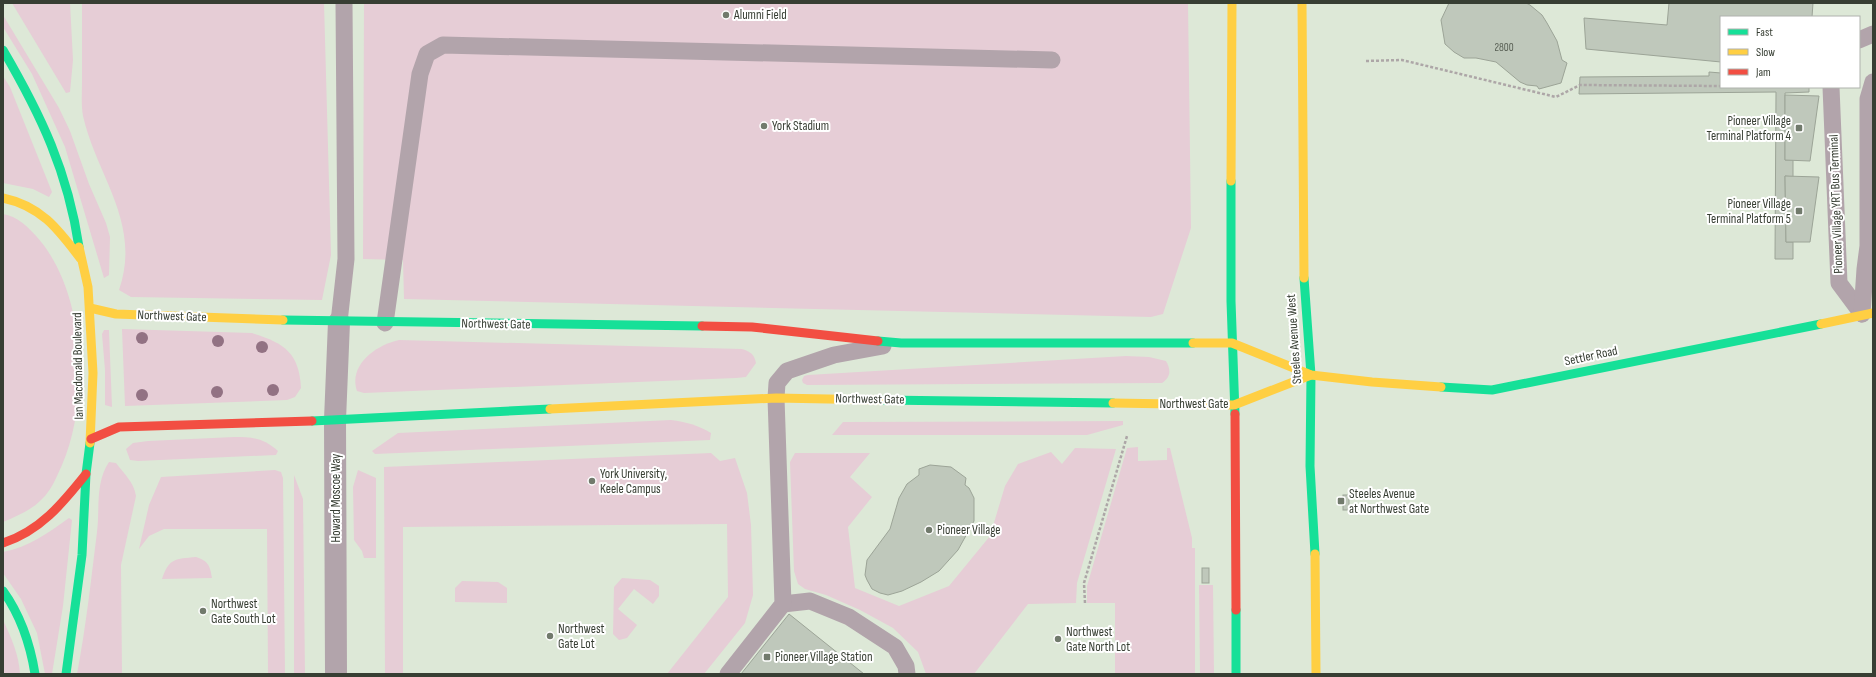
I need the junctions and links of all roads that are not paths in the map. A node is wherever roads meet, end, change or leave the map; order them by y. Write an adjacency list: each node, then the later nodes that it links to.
1 (344, 3): 14 (lane)
2 (1232, 3): 17 (street)
3 (1302, 3): 18 (street, Steeles Avenue West)
4 (1873, 34): 5 (lane)
5 (1860, 40)
6 (3, 50): 11 (street, Ian Macdonald Boulevard)
7 (1052, 60): 15 (lane)
8 (1873, 82): 13 (lane)
9 (1831, 88): 13 (lane, Pioneer Village YRT Bus Terminal)
10 (3, 198): 11 (street, Ian Macdonald Boulevard)
11 (80, 259): 12 (street, Ian Macdonald Boulevard)
12 (90, 308): 14 (street, Northwest Gate); 22 (street, Ian Macdonald Boulevard)
13 (1867, 314): 18 (street, Settler Road)
14 (339, 322): 15 (street, Northwest Gate); 21 (street, Howard Moscoe Way)
15 (384, 323): 16 (street, Northwest Gate)
16 (901, 343): 17 (street, Northwest Gate); 19 (lane, Northwest Gate)
17 (1232, 343): 18 (street, Northwest Gate); 20 (street)
18 (1311, 375): 20 (street, Northwest Gate); 33 (street, Steeles Avenue West)
19 (776, 398): 20 (street, Northwest Gate); 21 (street, Northwest Gate); 26 (lane)
20 (1234, 405): 32 (street)
21 (335, 420): 22 (street, Northwest Gate); 29 (street, Howard Moscoe Way)
22 (91, 439): 23 (street, Ian Macdonald Boulevard)
23 (86, 474): 24 (street, Ian Macdonald Boulevard); 28 (street, Ian Macdonald Boulevard)
24 (3, 543)
25 (3, 591): 27 (street)
26 (783, 604): 30 (lane); 31 (lane)
27 (35, 674)
28 (66, 674)
29 (336, 674)
30 (728, 674)
31 (907, 674)
32 (1236, 674)
33 (1316, 674)

